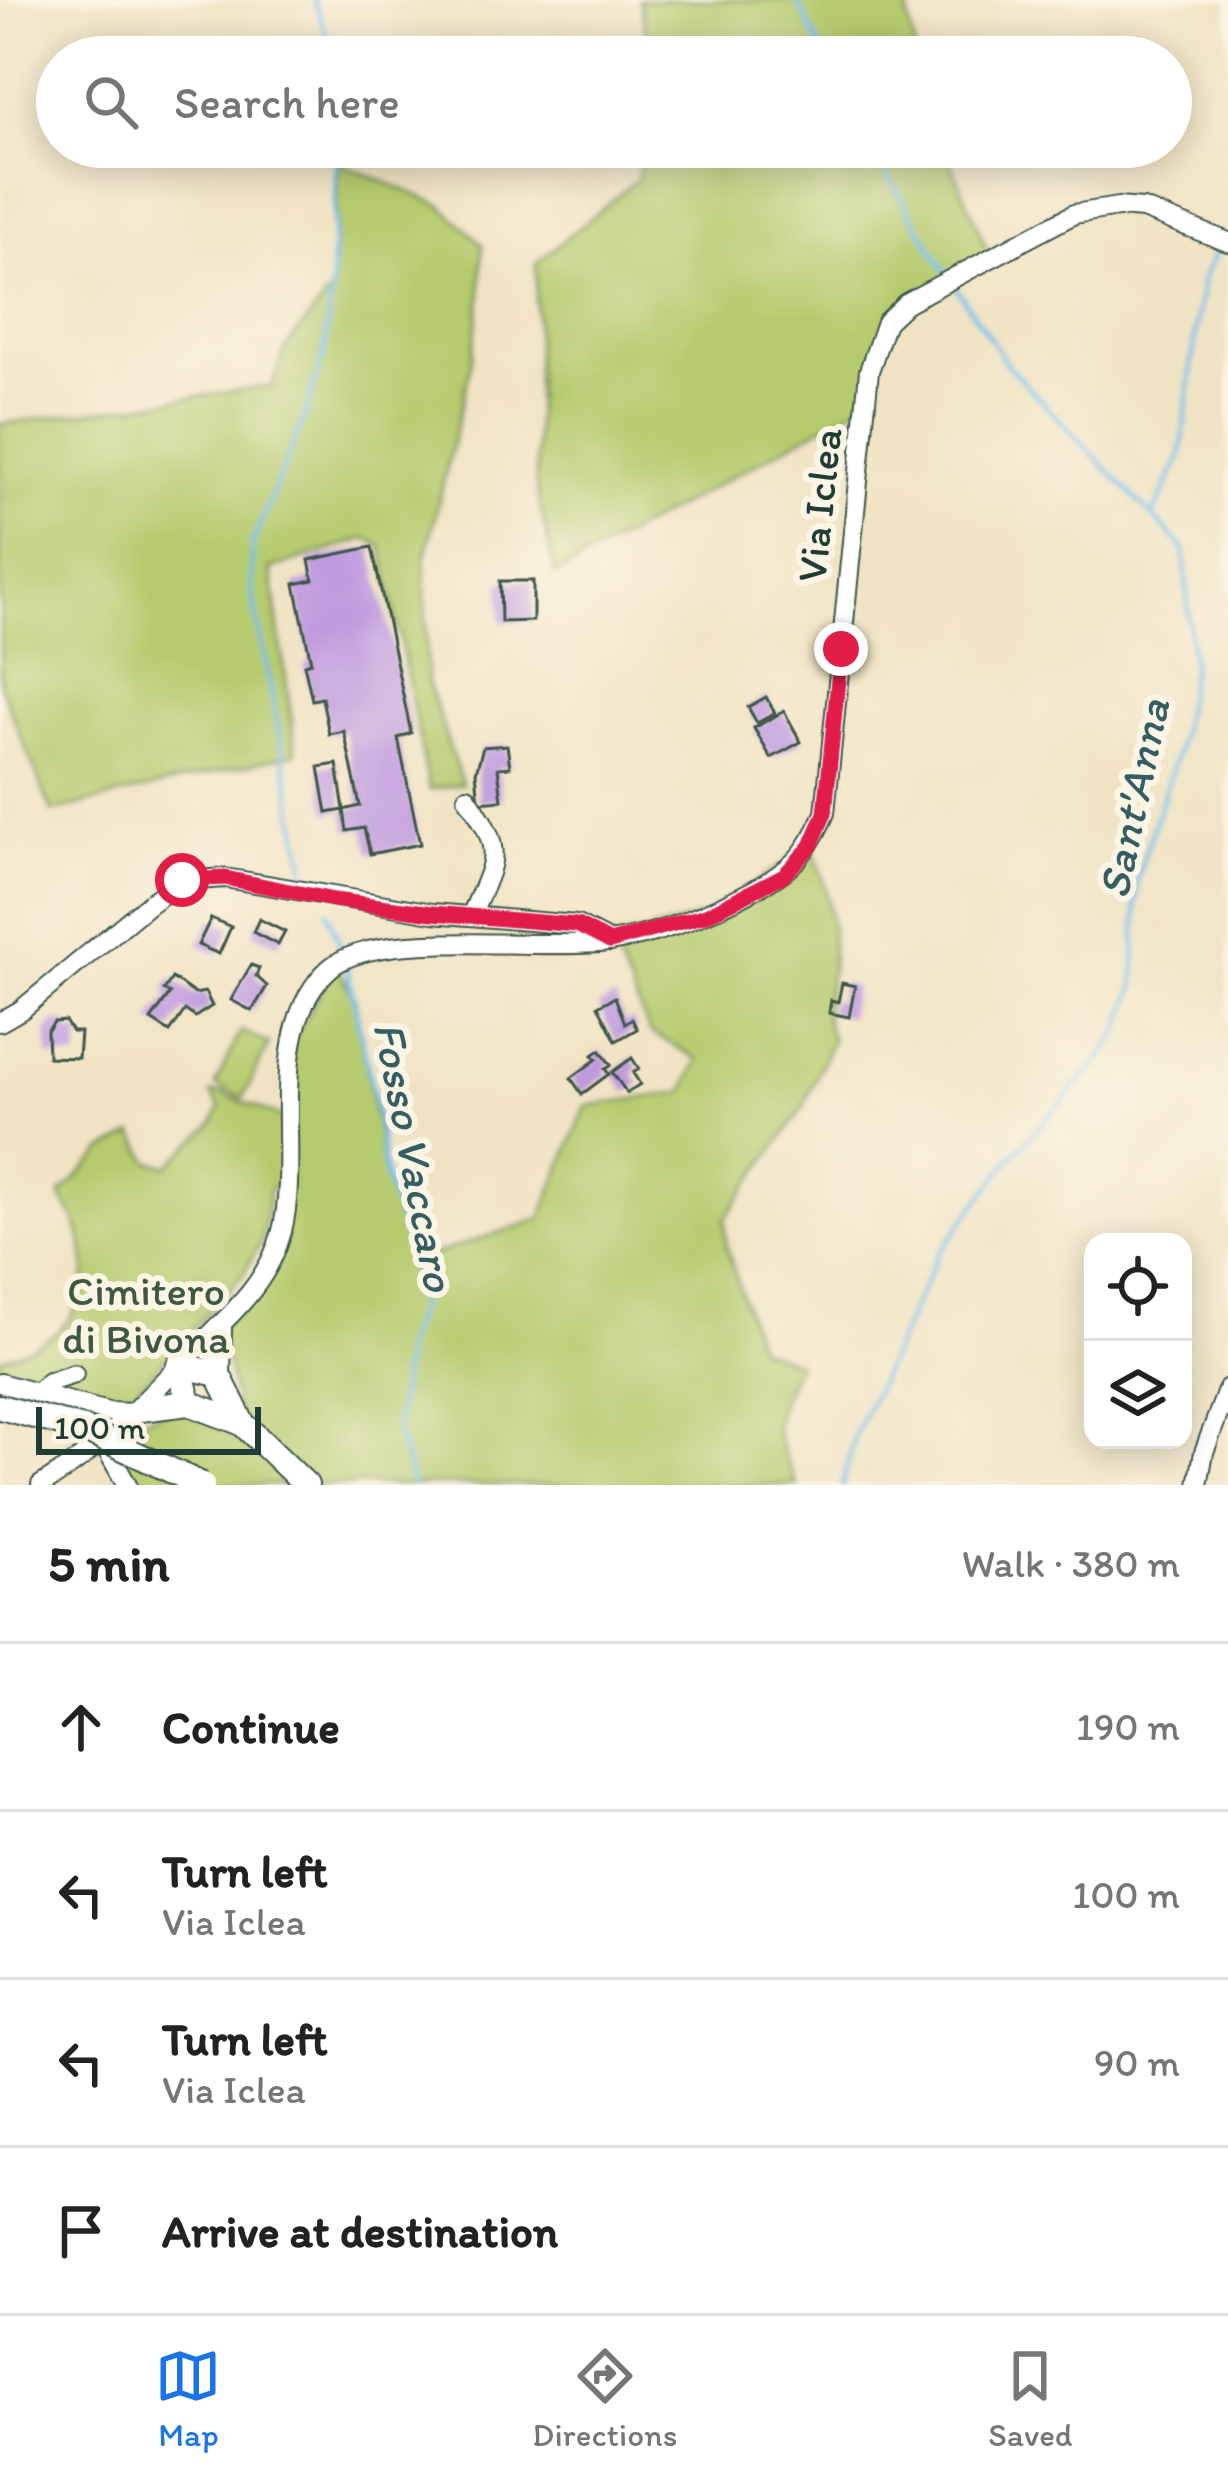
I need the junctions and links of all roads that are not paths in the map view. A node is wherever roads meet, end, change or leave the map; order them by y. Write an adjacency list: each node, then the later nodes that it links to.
1 (1228, 242): 4 (street, Via Iclea)
2 (467, 797): 3 (street)
3 (471, 916): 4 (street); 5 (street)
4 (610, 942): 6 (street, Via Iclea)
5 (0, 1022)
6 (219, 1329): 7 (street); 9 (main road)
7 (179, 1365): 9 (main road); 13 (main road); 15 (street)
8 (74, 1374): 12 (street)
9 (218, 1374): 16 (main road)
10 (0, 1383): 12 (street)
11 (1228, 1388): 22 (street)
12 (37, 1393): 15 (street)
13 (189, 1403): 15 (main road); 16 (main road)
14 (0, 1407): 20 (main road, bridge)
15 (132, 1416): 17 (street); 18 (street)
16 (242, 1424): 21 (main road)
17 (77, 1475): 18 (street); 19 (street)
18 (123, 1479)
19 (41, 1485)
20 (202, 1485)
21 (306, 1485)
22 (1198, 1485)

